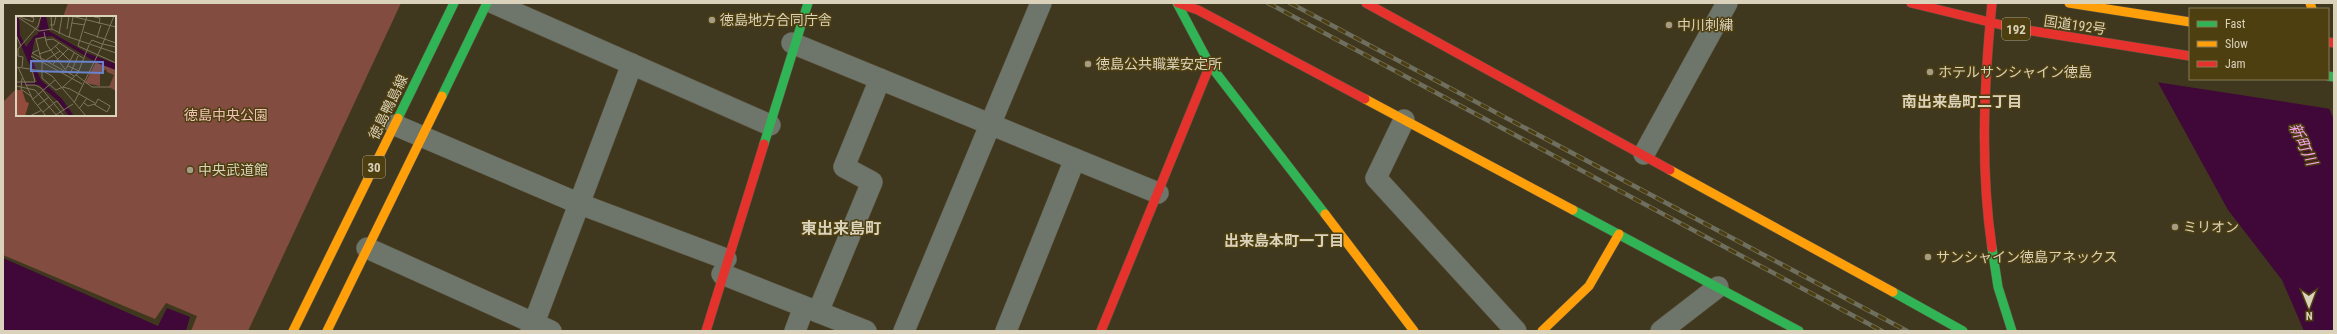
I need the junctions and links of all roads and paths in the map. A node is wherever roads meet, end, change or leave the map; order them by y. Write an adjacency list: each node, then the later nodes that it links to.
1 (454, 3): 21 (main road, 徳島鴨島線 / 30)
2 (487, 3): 23 (main road, 30)
3 (493, 3): 16 (street)
4 (808, 3): 14 (main road)
5 (1041, 3): 20 (street)
6 (1178, 3): 17 (main road); 19 (main road)
7 (1366, 3): 24 (main road)
8 (1727, 3): 24 (street)
9 (1911, 3): 13 (main road, 国道192号 / 192)
10 (1992, 3): 13 (main road)
11 (2069, 3): 12 (main road, 国道192号)
12 (2189, 22)
13 (1990, 23): 15 (main road, 国道192号 / 192); 48 (main road)
14 (792, 43): 18 (street); 22 (main road)
15 (2189, 56)
16 (632, 64): 22 (street); 27 (street)
17 (1210, 65): 26 (main road); 42 (main road)
18 (880, 79): 20 (street); 32 (street)
19 (1404, 120): 28 (main road); 43 (street)
20 (991, 124): 25 (street); 39 (street)
21 (394, 125): 23 (street); 34 (main road, 徳島鴨島線 / 30)
22 (770, 125): 30 (main road)
23 (422, 137): 27 (street); 29 (main road, 30)
24 (1644, 154): 47 (main road)
25 (1075, 159): 26 (street); 40 (street)
26 (1158, 193): 41 (main road)
27 (580, 204): 30 (street); 33 (street)
28 (1619, 234): 31 (main road); 44 (main road)
29 (367, 248): 33 (street); 35 (main road, 30)
30 (724, 267): 32 (street); 36 (main road)
31 (1718, 287): 45 (street); 46 (main road)
32 (811, 310): 37 (street); 38 (street)
33 (539, 328)
34 (294, 331)
35 (327, 331)
36 (706, 331)
37 (795, 331)
38 (866, 331)
39 (904, 331)
40 (1006, 331)
41 (1101, 331)
42 (1414, 331)
43 (1516, 331)
44 (1542, 331)
45 (1661, 331)
46 (1799, 331)
47 (1963, 331)
48 (2012, 331)

